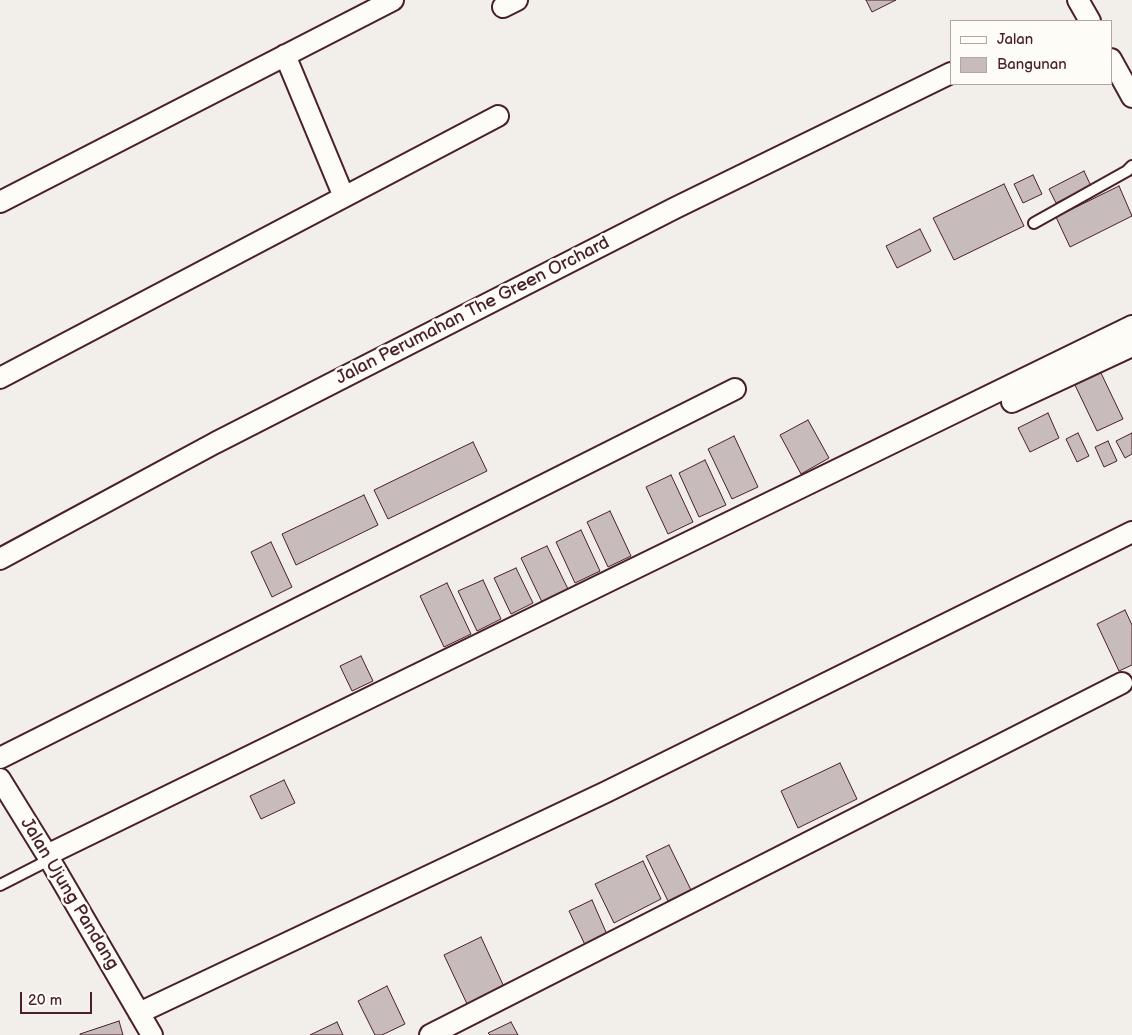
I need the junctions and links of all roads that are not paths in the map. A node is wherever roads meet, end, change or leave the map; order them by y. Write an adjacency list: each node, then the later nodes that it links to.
1 (393, 0): 4 (street)
2 (1078, 0): 3 (street)
3 (1089, 20)
4 (285, 55): 10 (street); 11 (street)
5 (1112, 61): 7 (street)
6 (950, 73): 19 (street, Jalan Perumahan The Green Orchard)
7 (1132, 97)
8 (498, 116): 10 (street)
9 (1132, 166): 12 (lane)
10 (344, 197): 15 (street)
11 (0, 202)
12 (1034, 224)
13 (1132, 326): 23 (street)
14 (1132, 346): 17 (street)
15 (2, 372)
16 (735, 389): 21 (street)
17 (1012, 402)
18 (1132, 532): 25 (street)
19 (0, 559)
20 (1122, 683): 27 (street)
21 (0, 758)
22 (0, 779): 23 (street, Jalan Ujung Pandang)
23 (48, 857): 24 (lane); 25 (street, Jalan Ujung Pandang)
24 (0, 885)
25 (139, 1013): 26 (street, Jalan Ujung Pandang)
26 (152, 1035)
27 (430, 1035)

